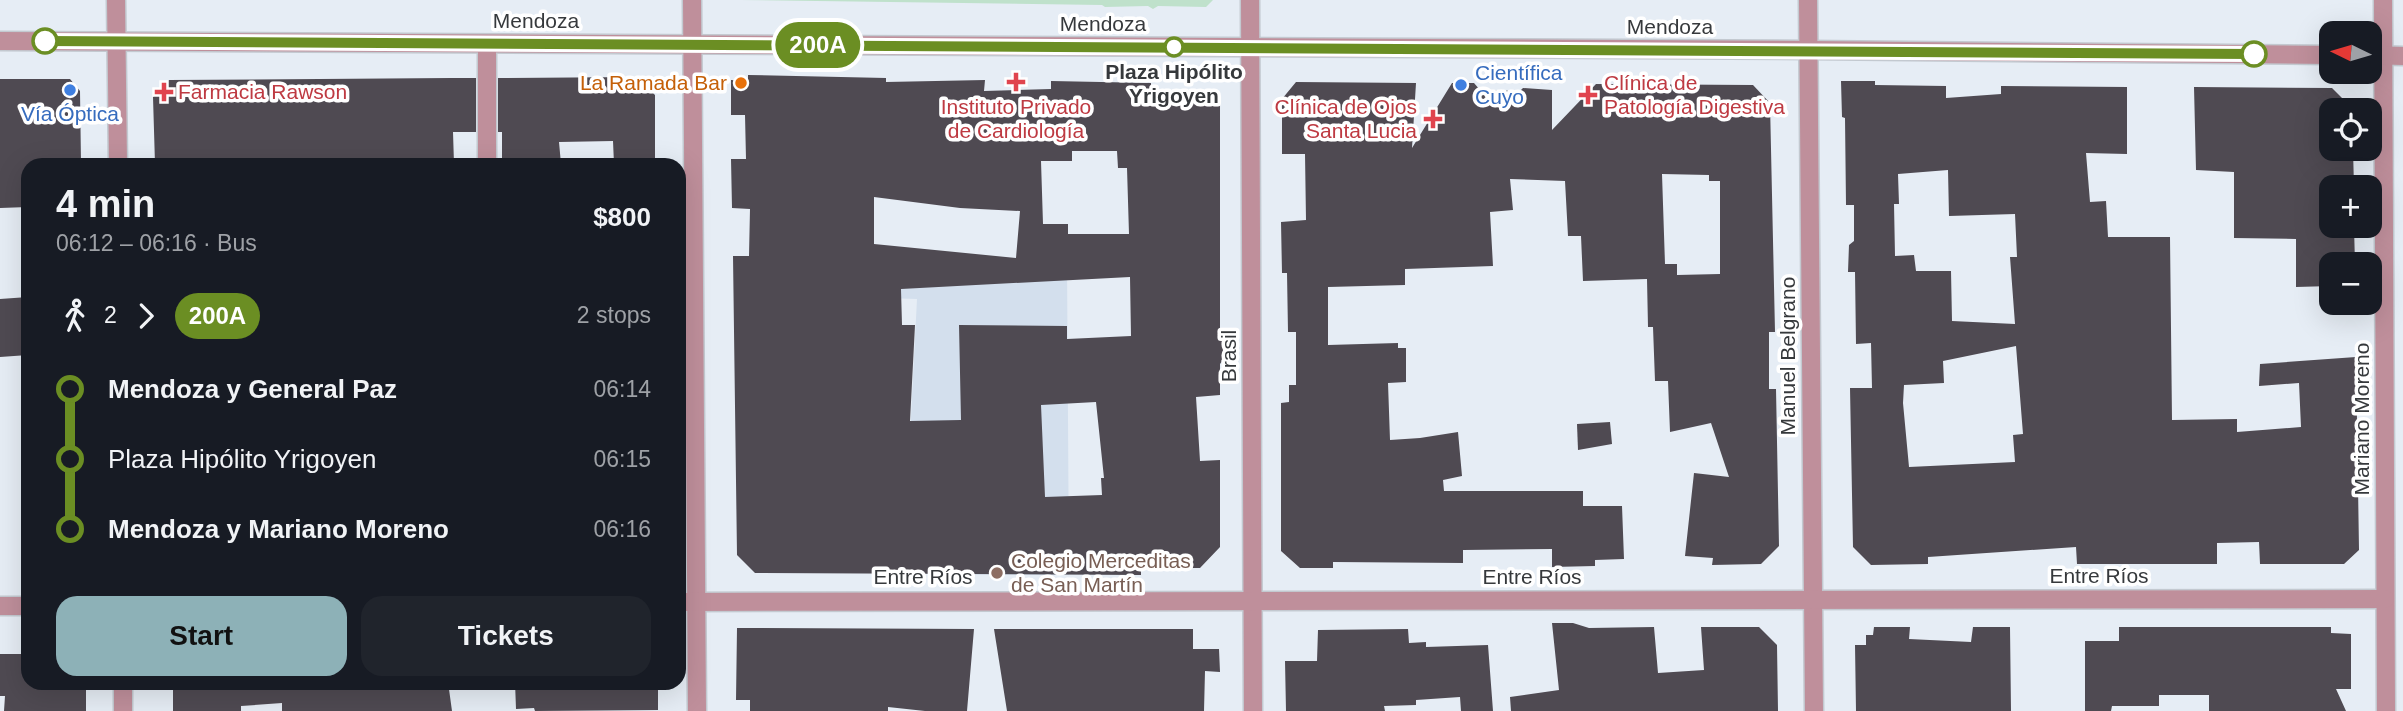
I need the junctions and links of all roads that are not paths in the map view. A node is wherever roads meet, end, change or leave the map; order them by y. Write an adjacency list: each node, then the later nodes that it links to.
1 (116, 0): 8 (street)
2 (692, 0): 10 (street)
3 (1250, 0): 11 (street, Brasil)
4 (1808, 0): 12 (street, Manuel Belgrano)
5 (2383, 0): 6 (street, Mariano Moreno)
6 (2380, 21)
7 (0, 41): 8 (street, Mendoza)
8 (117, 42): 9 (street, Mendoza); 17 (street)
9 (487, 44): 10 (street, Mendoza); 18 (street)
10 (692, 44): 11 (street, Mendoza); 22 (street)
11 (1250, 47): 12 (street, Mendoza); 20 (street, Brasil)
12 (1809, 50): 13 (street, Mendoza); 21 (street, Manuel Belgrano)
13 (2319, 55)
14 (2382, 55): 15 (street)
15 (2403, 56)
16 (2376, 84): 19 (street, Mariano Moreno)
17 (118, 158)
18 (487, 158)
19 (2385, 599): 21 (street, Entre Ríos); 30 (street, Mariano Moreno)
20 (1253, 600): 21 (street, Entre Ríos); 22 (street, Entre Ríos); 28 (street, Brasil)
21 (1813, 600): 29 (street, Manuel Belgrano)
22 (687, 602): 27 (street)
23 (0, 606): 24 (street)
24 (21, 606)
25 (123, 690): 26 (street)
26 (123, 711)
27 (697, 711)
28 (1253, 711)
29 (1814, 711)
30 (2386, 711)

